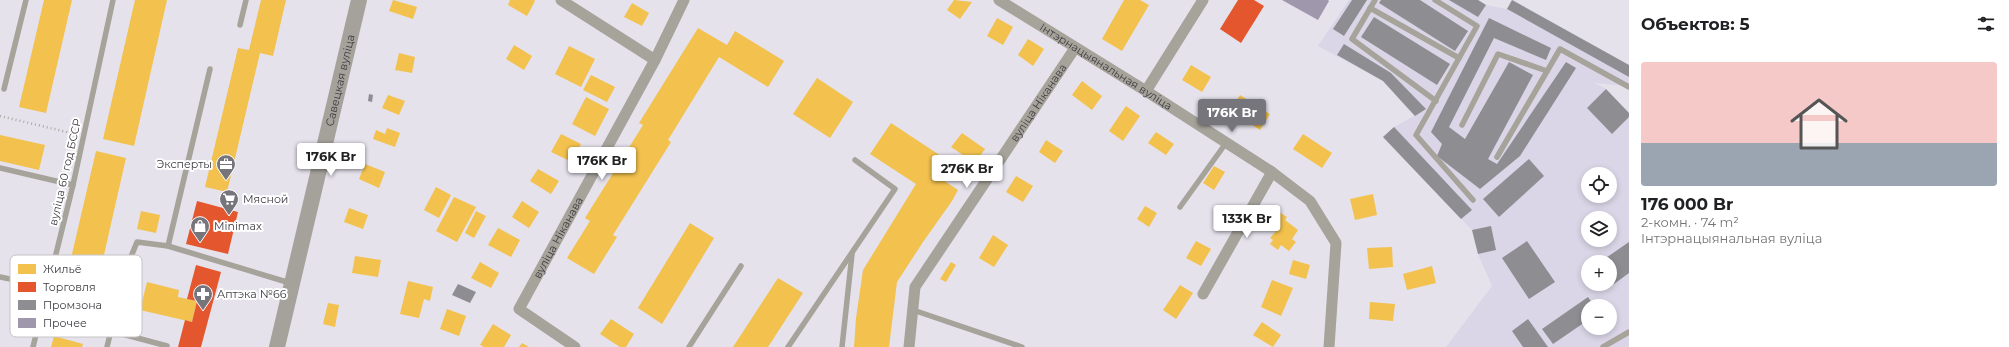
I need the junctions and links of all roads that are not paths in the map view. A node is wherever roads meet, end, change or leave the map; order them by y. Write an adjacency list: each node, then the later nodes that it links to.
1 (26, 0): 19 (lane)
2 (113, 0): 28 (lane, вуліца 60 год БССР)
3 (246, 0): 12 (lane)
4 (359, 0): 38 (main road, Савецкая вуліца)
5 (561, 0): 15 (street)
6 (684, 0): 15 (street, вуліца Ніканава)
7 (999, 0): 13 (street, Інтэрнацыянальная вуліца)
8 (1203, 0): 20 (street)
9 (1375, 0): 11 (lane)
10 (1435, 0): 14 (lane)
11 (1370, 8): 14 (lane); 21 (lane)
12 (240, 24)
13 (1075, 48): 20 (street, Інтэрнацыянальная вуліца); 40 (street, вуліца Ніканава)
14 (1459, 58): 21 (lane)
15 (655, 60): 50 (street, вуліца Ніканава)
16 (210, 69): 31 (lane)
17 (1547, 71): 18 (lane); 22 (lane); 24 (lane)
18 (1629, 87)
19 (4, 89)
20 (1146, 91): 23 (street, Інтэрнацыянальная вуліца)
21 (1436, 101): 29 (lane)
22 (1462, 125)
23 (1226, 143): 27 (street, Інтэрнацыянальная вуліца); 30 (lane)
24 (1497, 157)
25 (855, 160): 32 (lane)
26 (0, 168): 28 (lane)
27 (1272, 172): 39 (street); 56 (street, Інтэрнацыянальная вуліца)
28 (73, 185): 33 (lane, вуліца 60 год БССР)
29 (1473, 200)
30 (1180, 207)
31 (168, 246): 34 (lane); 38 (lane)
32 (852, 252): 52 (lane); 53 (lane)
33 (56, 255)
34 (132, 255)
35 (741, 266): 51 (lane)
36 (0, 277): 37 (lane)
37 (10, 279)
38 (292, 284): 49 (main road, Савецкая вуліца)
39 (1203, 294)
40 (913, 310): 45 (lane); 54 (street, вуліца Ніканава)
41 (1628, 334): 57 (lane)
42 (36, 337): 47 (lane, вуліца 60 год БССР)
43 (110, 337): 48 (lane)
44 (133, 337): 46 (lane)
45 (1010, 345): 55 (lane)
46 (167, 346)
47 (33, 347)
48 (107, 347)
49 (277, 347)
50 (575, 347)
51 (689, 347)
52 (788, 347)
53 (842, 347)
54 (909, 347)
55 (1022, 347)
56 (1329, 347)
57 (1603, 347)

